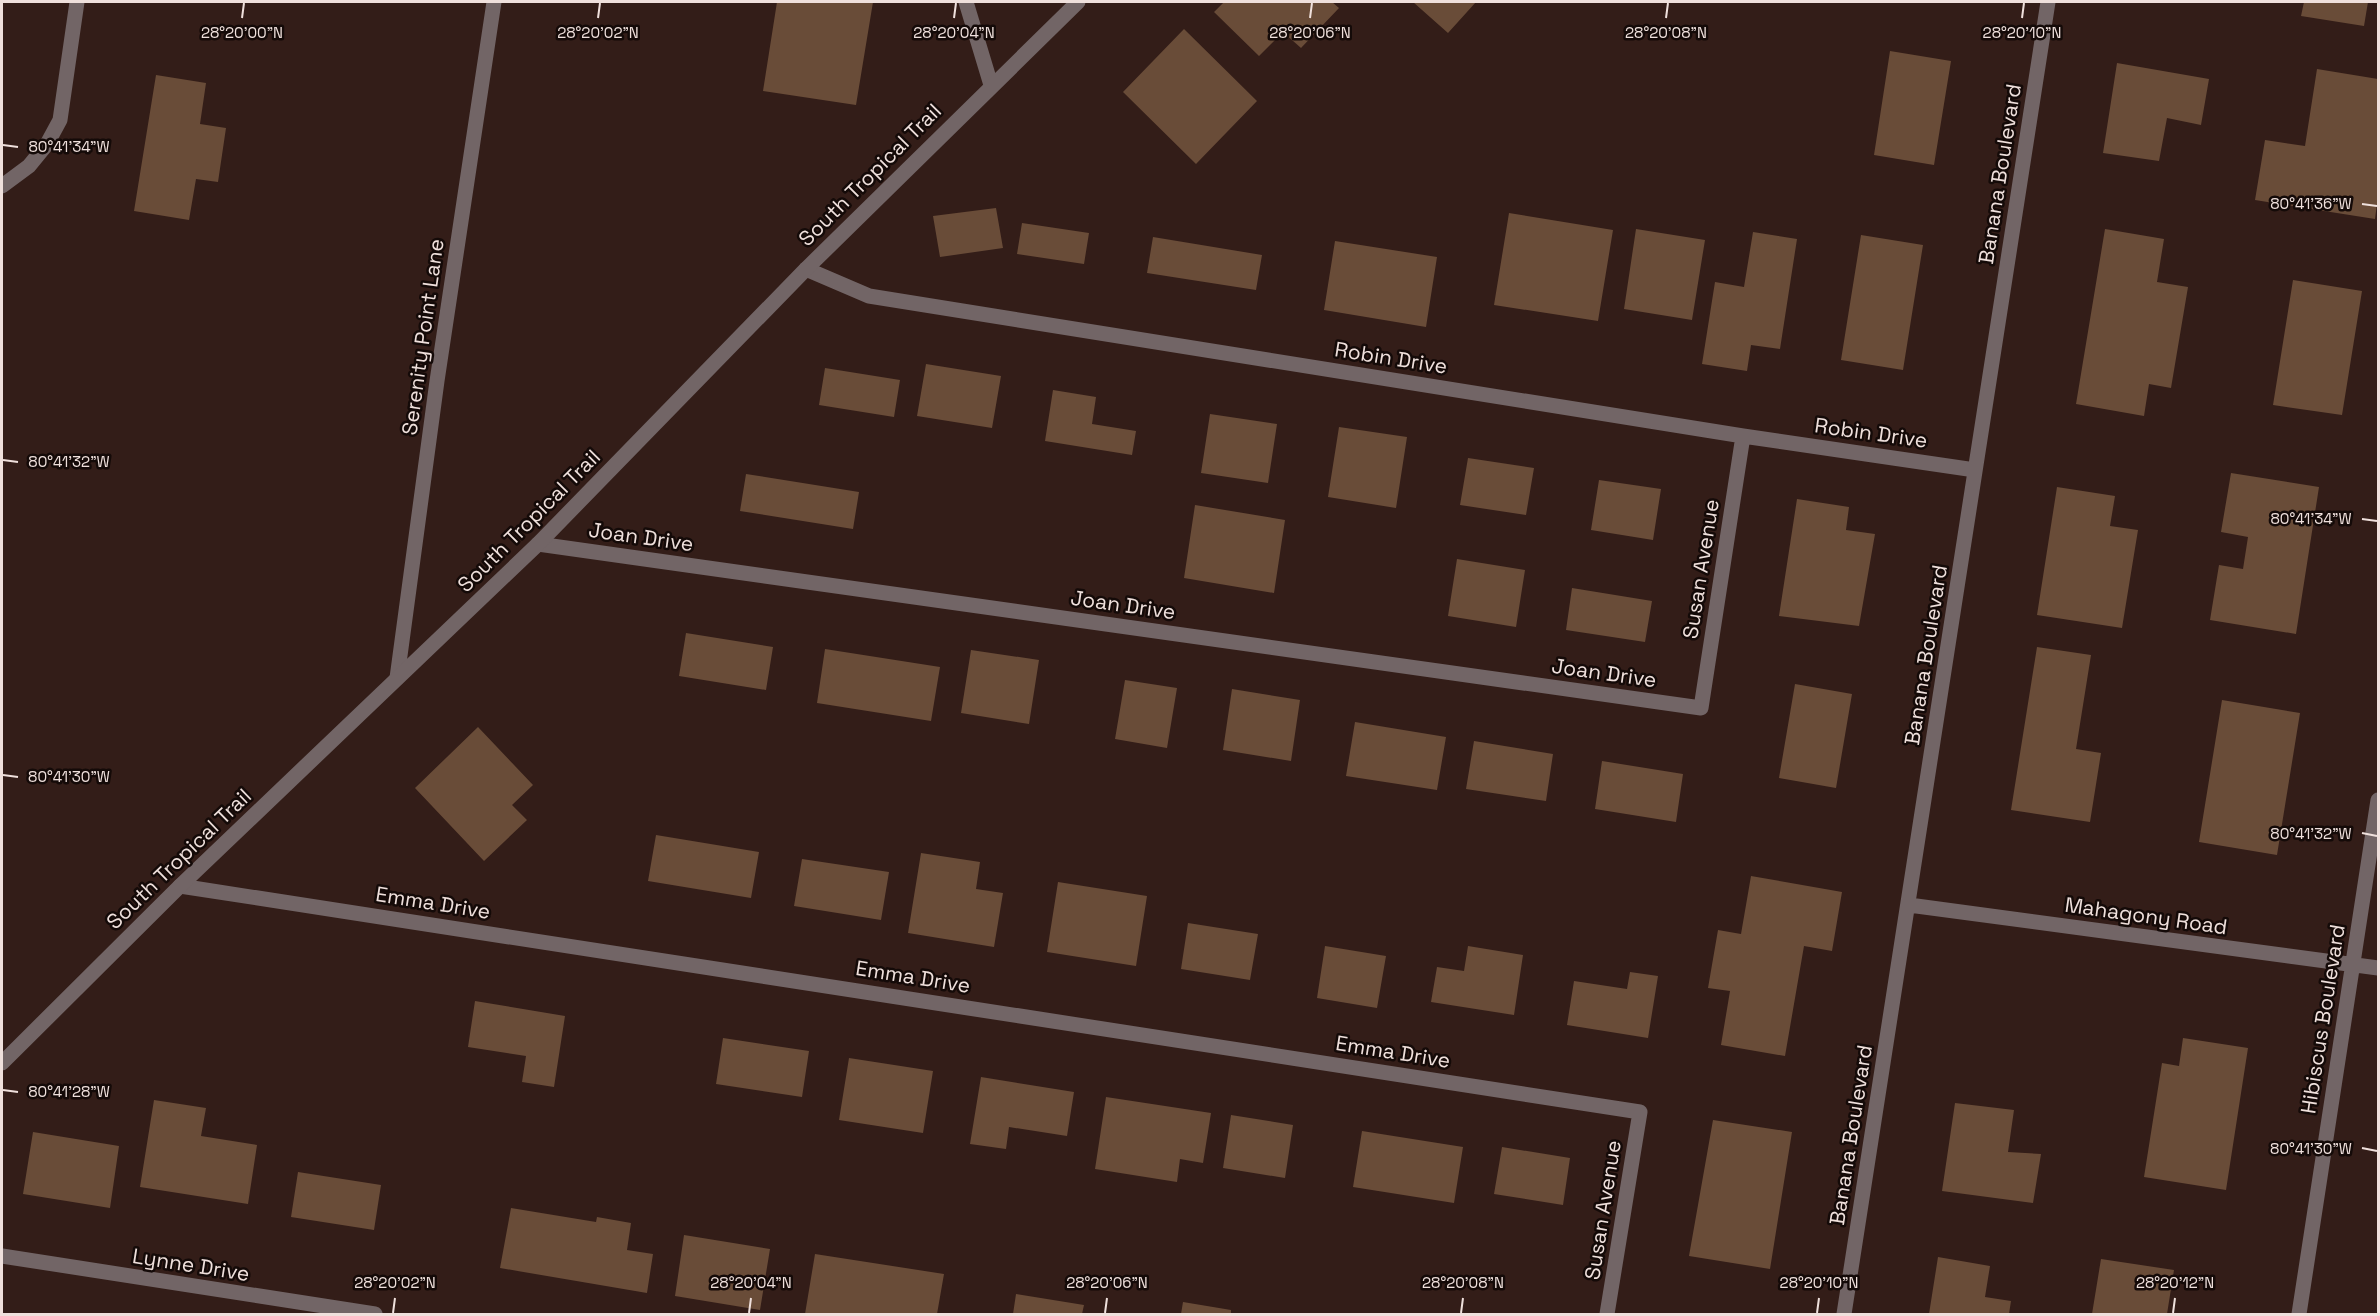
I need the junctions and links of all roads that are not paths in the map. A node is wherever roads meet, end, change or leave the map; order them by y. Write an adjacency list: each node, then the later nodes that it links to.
1 (77, 2): 7 (street)
2 (494, 2): 12 (street, Serenity Point Lane)
3 (966, 2): 6 (street)
4 (1078, 2): 6 (street, South Tropical Trail)
5 (2048, 2): 10 (street, Banana Boulevard)
6 (991, 85): 8 (street, South Tropical Trail)
7 (2, 186)
8 (806, 269): 9 (street, Robin Drive); 11 (street, South Tropical Trail)
9 (1743, 436): 10 (street, Robin Drive); 13 (street, Susan Avenue)
10 (1975, 470): 16 (street, Banana Boulevard)
11 (538, 544): 12 (street, South Tropical Trail); 13 (street, Joan Drive)
12 (397, 678): 15 (street, South Tropical Trail)
13 (1701, 708)
14 (2379, 801): 17 (street, Hibiscus Boulevard)
15 (180, 886): 19 (street, South Tropical Trail); 20 (street, Emma Drive)
16 (1909, 905): 17 (street, Mahagony Road); 24 (street, Banana Boulevard)
17 (2353, 965): 18 (street, Mahagony Road); 25 (street, Hibiscus Boulevard)
18 (2379, 969)
19 (2, 1063)
20 (1640, 1112): 23 (street, Susan Avenue)
21 (2, 1256): 22 (street, Lynne Drive)
22 (375, 1314)
23 (1607, 1314)
24 (1844, 1314)
25 (2299, 1314)

